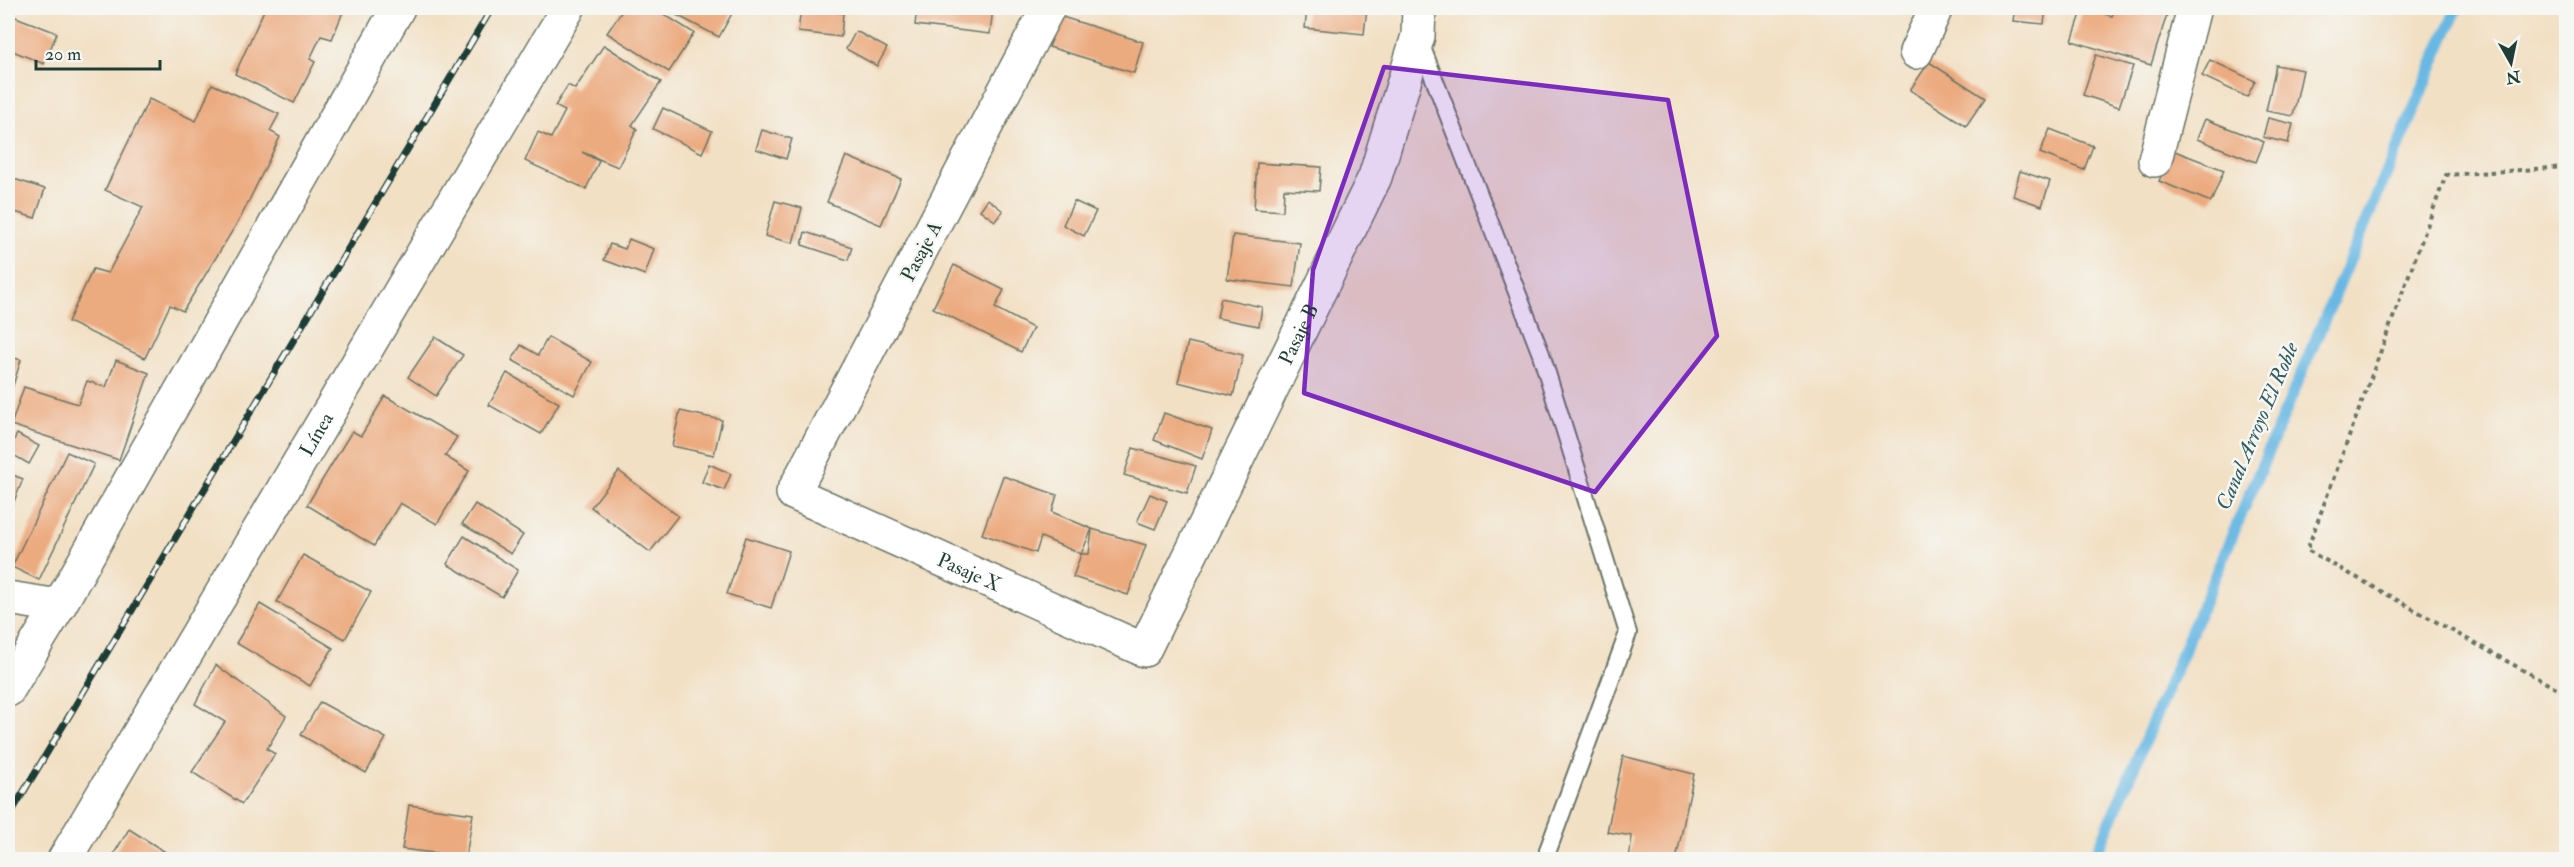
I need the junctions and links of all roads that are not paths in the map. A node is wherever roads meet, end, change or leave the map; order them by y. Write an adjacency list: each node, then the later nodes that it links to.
1 (398, 8): 11 (street)
2 (568, 8): 15 (street, Línea)
3 (1048, 8): 9 (street, Pasaje A)
4 (1936, 8): 7 (street)
5 (2194, 8): 8 (street)
6 (1418, 22): 12 (street, Pasaje B); 14 (lane)
7 (1916, 52)
8 (2155, 160)
9 (793, 493): 12 (street, Pasaje X)
10 (8, 598): 11 (street)
11 (59, 606): 13 (street)
12 (1144, 650)
13 (8, 690)
14 (1548, 850)
15 (64, 860)

